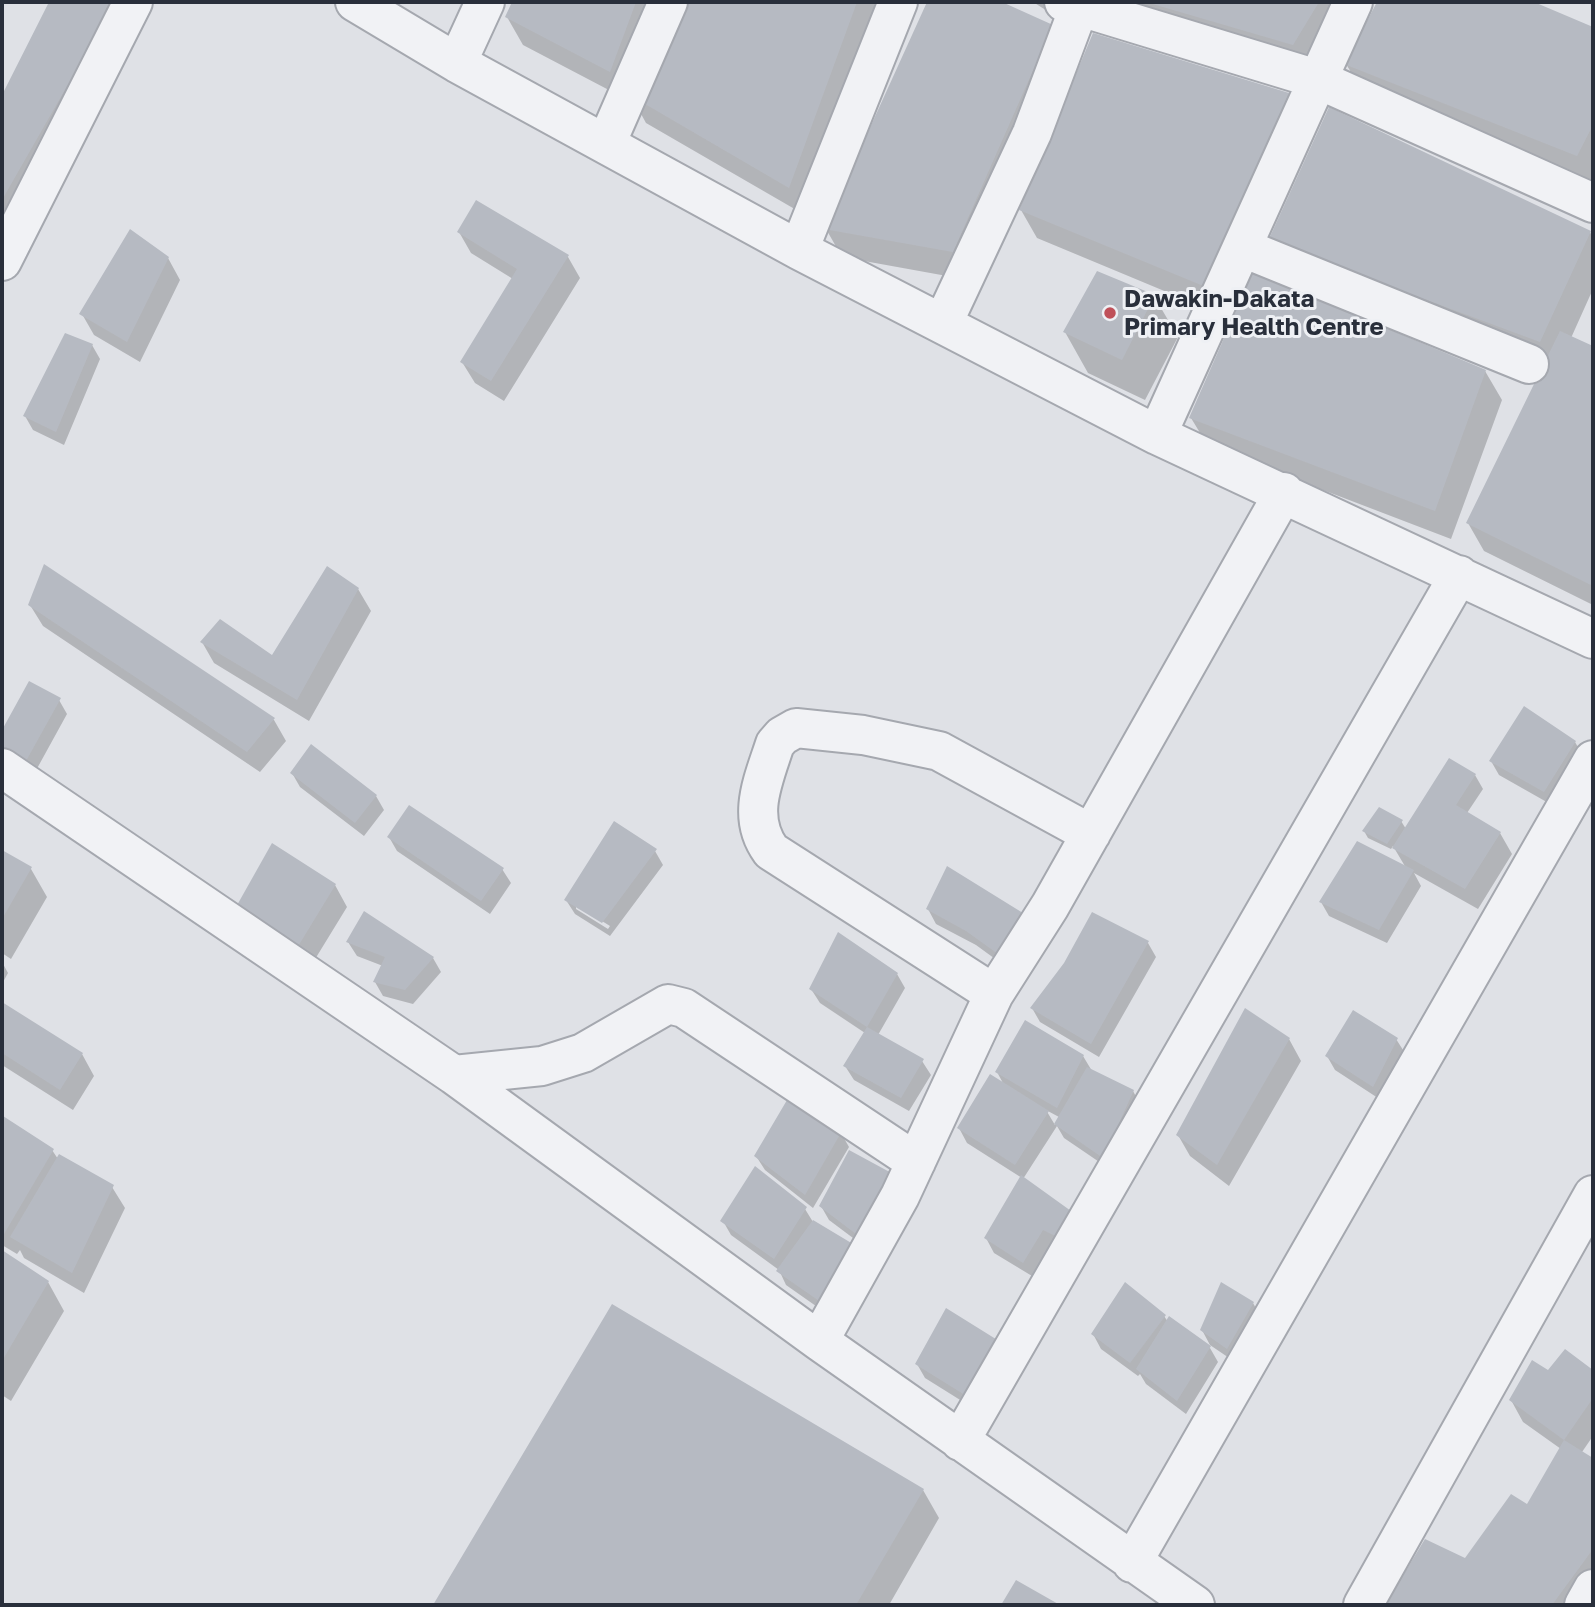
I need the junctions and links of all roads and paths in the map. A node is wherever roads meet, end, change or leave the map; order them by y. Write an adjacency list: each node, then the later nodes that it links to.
1 (133, 2): 14 (street)
2 (355, 2): 8 (street)
3 (485, 2): 8 (street)
4 (668, 2): 10 (street)
5 (898, 2): 13 (street)
6 (1353, 2): 9 (street)
7 (1075, 4): 9 (street); 15 (street)
8 (457, 63): 10 (street)
9 (1317, 79): 11 (street); 12 (street)
10 (606, 144): 13 (street)
11 (1593, 203)
12 (1243, 248): 16 (street); 17 (street)
13 (799, 250): 15 (street)
14 (2, 261)
15 (943, 323): 17 (street)
16 (1529, 364)
17 (1157, 435): 18 (street)
18 (1284, 492): 19 (street); 23 (street)
19 (1459, 575): 20 (street); 29 (street)
20 (1593, 639)
21 (1593, 760): 30 (street)
22 (2, 768): 25 (street)
23 (1091, 834): 24 (street); 24 (street)
24 (994, 994): 26 (street)
25 (454, 1075): 26 (street); 28 (street)
26 (916, 1162): 28 (street)
27 (1593, 1195): 33 (street)
28 (819, 1341): 29 (street)
29 (960, 1441): 30 (street)
30 (1132, 1563): 32 (street)
31 (1593, 1589): 34 (street)
32 (1195, 1605)
33 (1363, 1605)
34 (1584, 1605)

